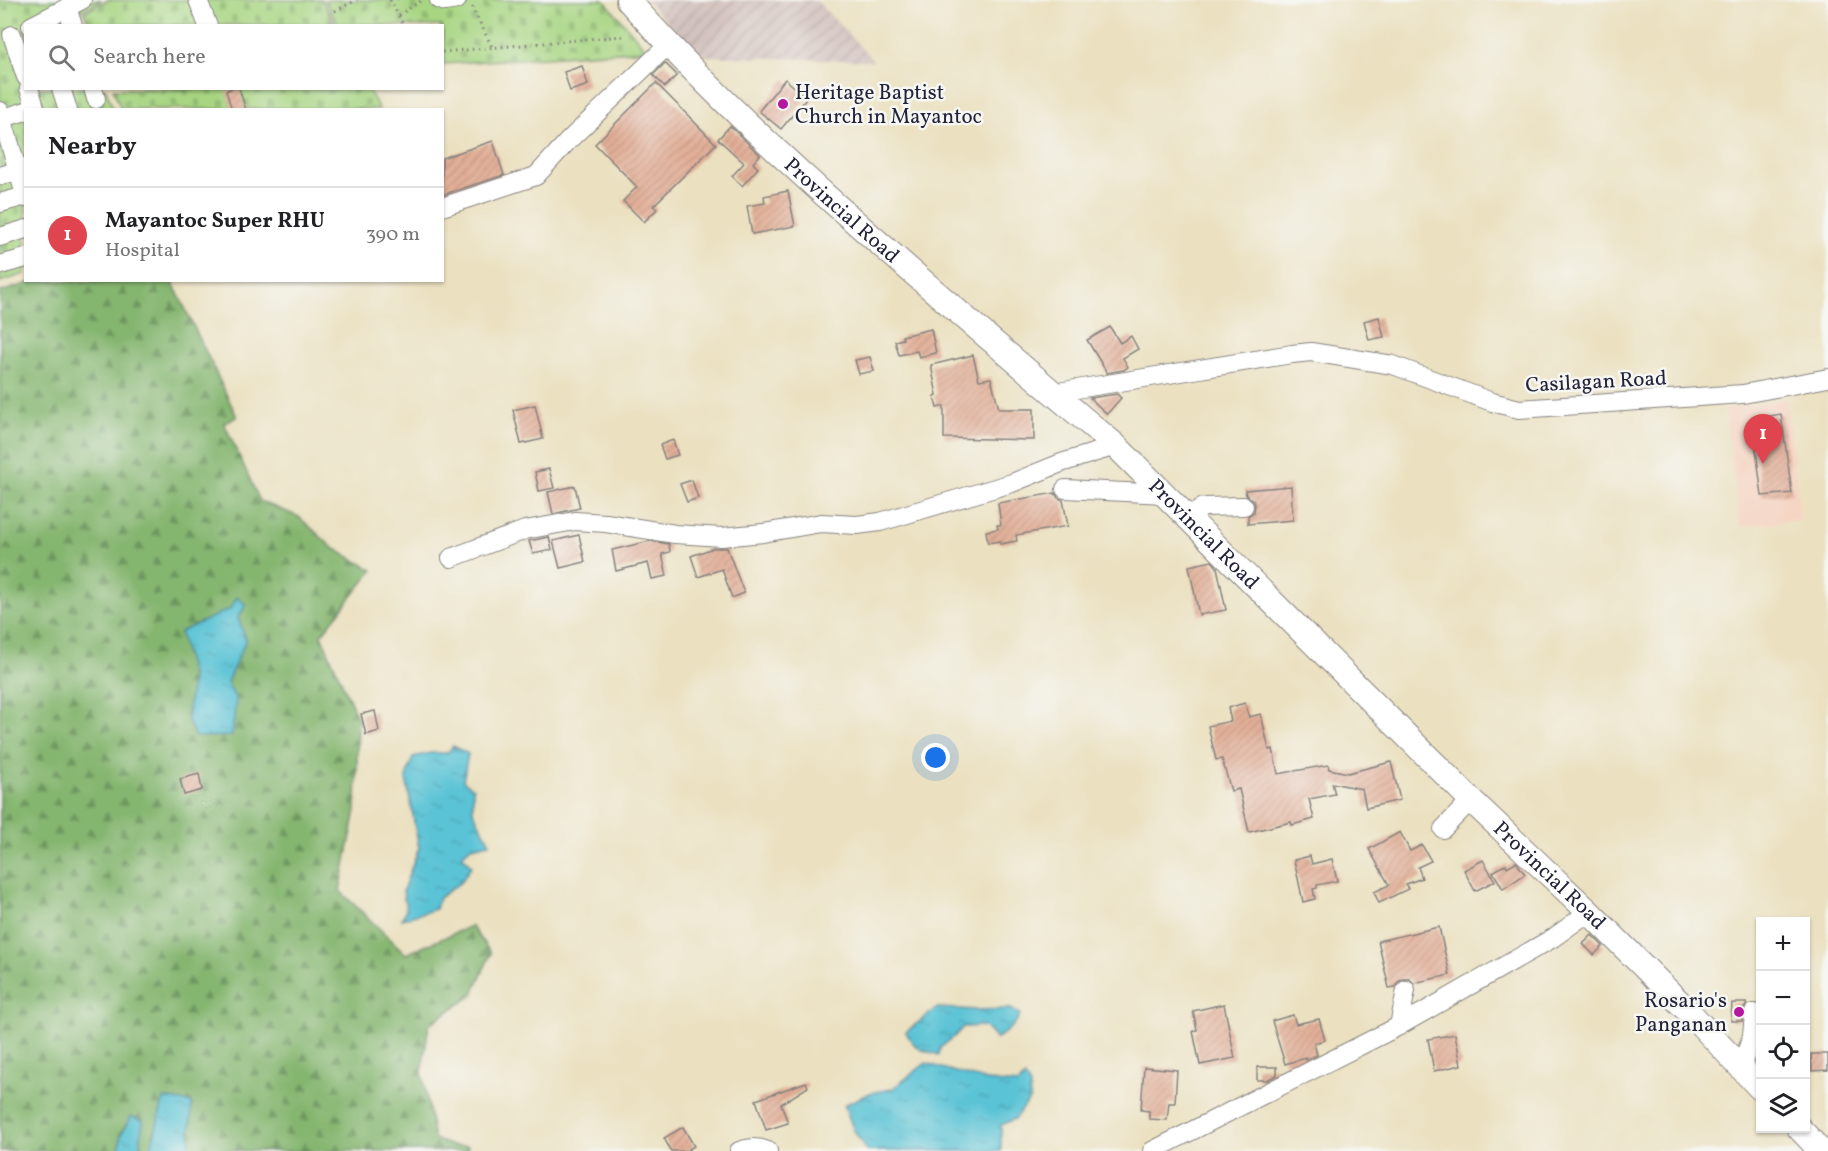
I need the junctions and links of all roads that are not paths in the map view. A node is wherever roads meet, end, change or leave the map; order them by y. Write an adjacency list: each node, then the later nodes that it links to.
1 (198, 0): 8 (street)
2 (439, 0): 3 (street)
3 (457, 0)
4 (628, 0): 9 (main road, Provincial Road)
5 (74, 4): 6 (street); 7 (street)
6 (34, 24)
7 (73, 24)
8 (207, 24)
9 (668, 45): 22 (street); 28 (main road, Provincial Road)
10 (29, 90): 12 (street)
11 (62, 90): 13 (street)
12 (31, 108)
13 (67, 108)
14 (24, 111): 15 (street)
15 (1, 116): 16 (street)
16 (11, 139): 17 (street)
17 (22, 169): 18 (street); 19 (street)
18 (0, 176)
19 (24, 188)
20 (24, 197): 21 (street)
21 (0, 203)
22 (444, 206)
23 (24, 231): 24 (street)
24 (0, 237)
25 (24, 259): 26 (street)
26 (0, 265)
27 (1828, 378): 28 (street, Casilagan Road)
28 (1052, 393): 29 (main road, Provincial Road)
29 (1116, 446): 31 (main road, Provincial Road); 34 (street)
30 (1065, 489): 31 (street)
31 (1165, 494): 33 (main road, Provincial Road)
32 (1244, 506): 33 (street)
33 (1189, 518): 35 (main road, Provincial Road)
34 (451, 558)
35 (1471, 800): 36 (street); 37 (main road, Provincial Road)
36 (1443, 829)
37 (1589, 912): 40 (street); 41 (main road, Provincial Road)
38 (1406, 990): 40 (street)
39 (1754, 1013): 41 (street)
40 (1399, 1026): 46 (street)
41 (1741, 1068): 42 (main road, Provincial Road)
42 (1756, 1083)
43 (1804, 1133): 47 (main road)
44 (739, 1151): 45 (street)
45 (768, 1151)
46 (1152, 1151)
47 (1821, 1151)

